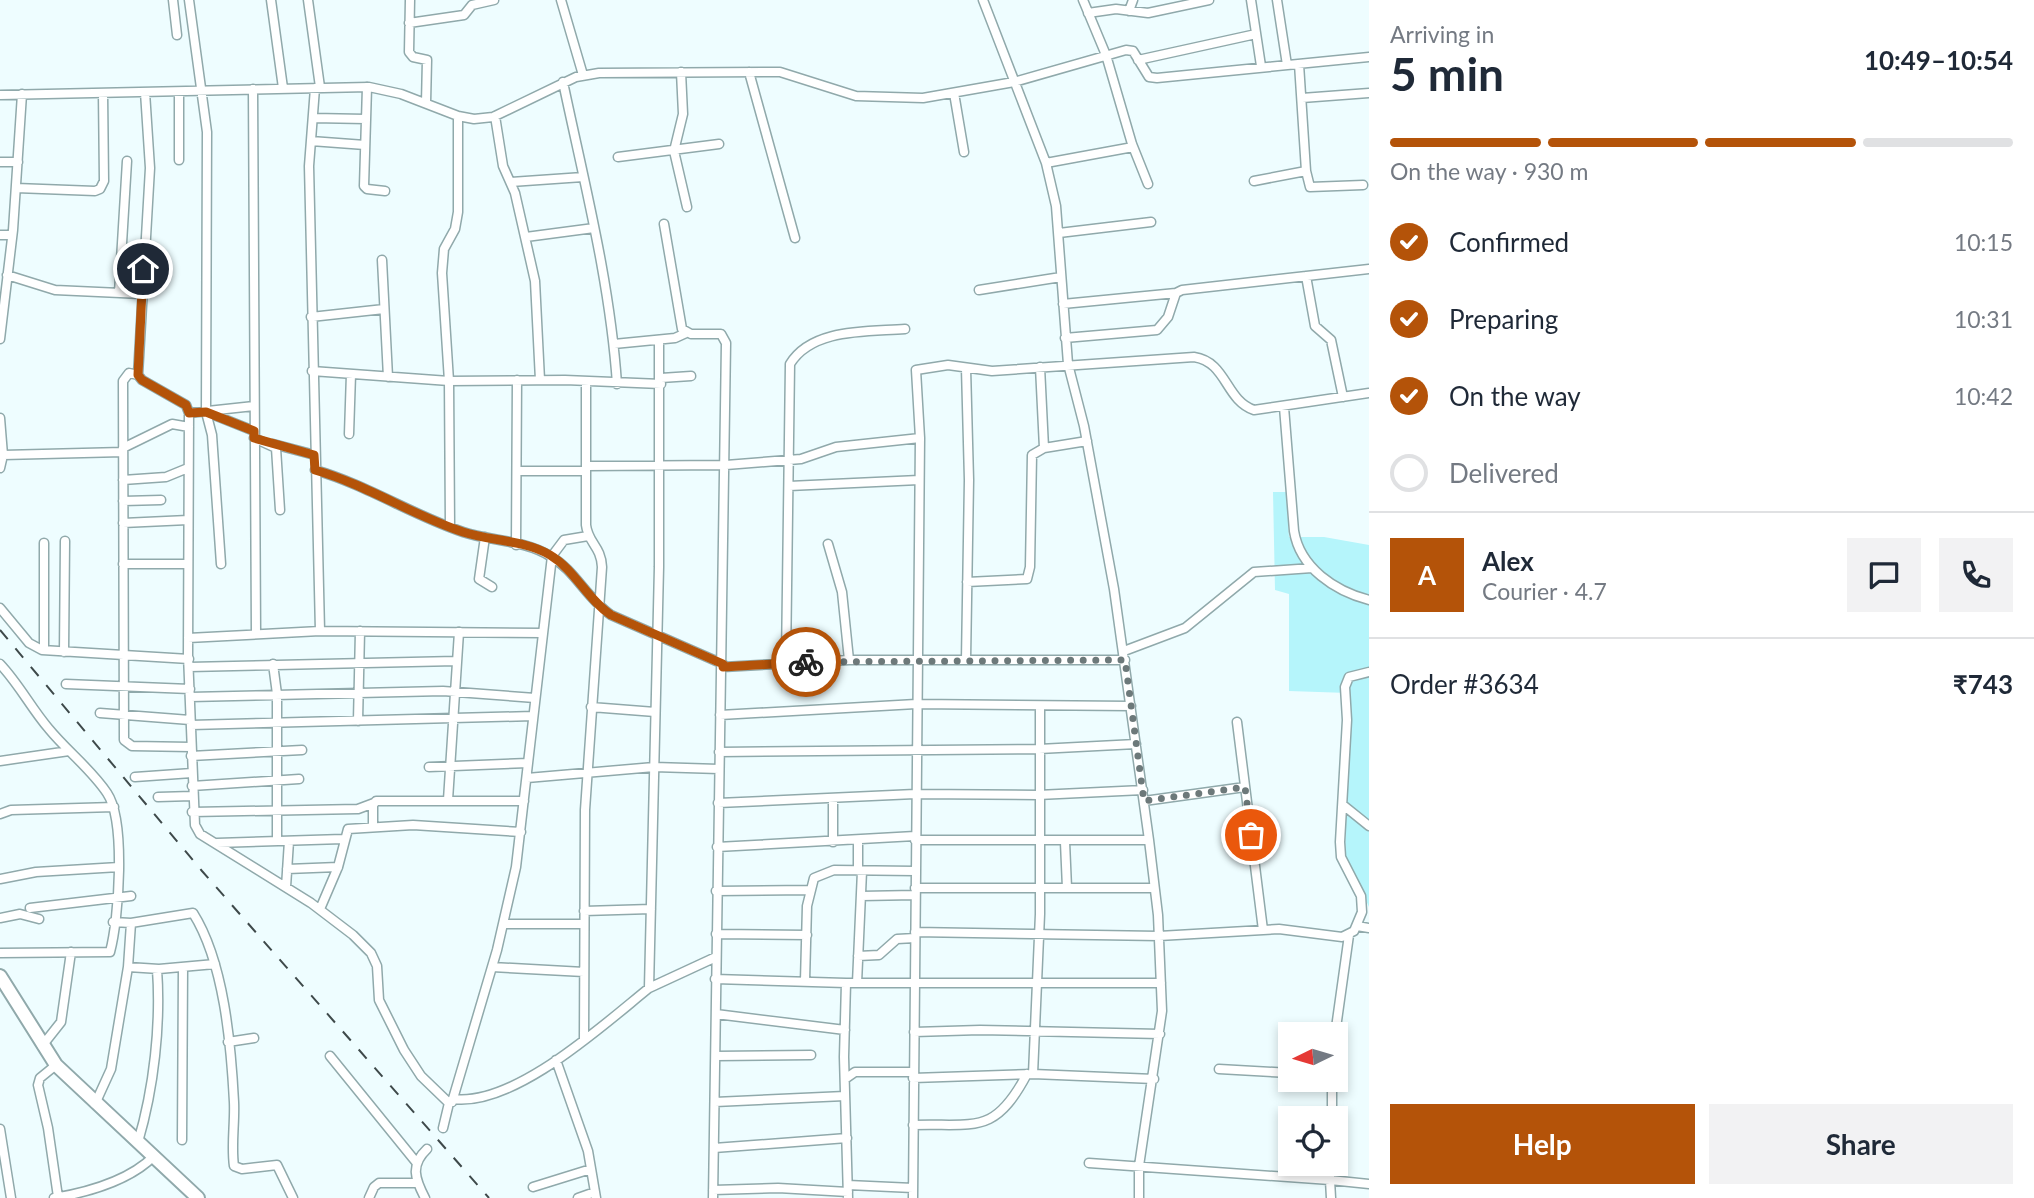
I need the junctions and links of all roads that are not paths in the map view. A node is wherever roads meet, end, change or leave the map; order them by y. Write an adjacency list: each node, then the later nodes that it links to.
1 (173, 0): 18 (street)
2 (189, 0): 36 (street)
3 (271, 0): 32 (street)
4 (308, 0): 30 (street)
5 (411, 0): 16 (street)
6 (494, 0): 16 (street)
7 (561, 0): 27 (street)
8 (983, 0): 29 (street)
9 (1083, 0): 15 (street)
10 (1133, 0): 14 (street)
11 (1209, 0): 14 (street)
12 (1251, 0): 17 (street)
13 (1277, 0): 23 (street)
14 (1129, 11): 15 (street)
15 (1088, 13): 19 (street)
16 (409, 23): 43 (street)
17 (1256, 34): 21 (street); 24 (street)
18 (177, 35)
19 (1107, 55): 21 (street); 29 (street); 51 (street)
20 (1369, 57): 22 (street)
21 (1138, 60): 24 (street)
22 (1299, 64): 23 (street); 42 (street)
23 (1287, 65): 24 (street)
24 (1261, 66)
25 (681, 72): 26 (street); 27 (street); 52 (street)
26 (749, 72): 38 (street); 76 (street)
27 (583, 75): 28 (street)
28 (563, 82): 45 (street); 61 (street)
29 (1014, 82): 38 (street); 59 (street)
30 (318, 87): 31 (street); 32 (street); 46 (street)
31 (367, 87): 43 (street); 47 (street)
32 (283, 88): 33 (street)
33 (253, 89): 36 (street); 112 (street)
34 (145, 92): 35 (street); 37 (street); 86 (street)
35 (179, 92): 36 (street); 55 (street)
36 (202, 92): 114 (street)
37 (103, 93): 40 (street); 66 (street)
38 (954, 93): 53 (street)
39 (1369, 93): 42 (street)
40 (22, 94): 41 (street); 58 (street)
41 (0, 95)
42 (1302, 98): 60 (street)
43 (426, 103): 44 (street)
44 (458, 116): 45 (street); 104 (street)
45 (495, 116): 63 (street)
46 (313, 118): 47 (street); 48 (street)
47 (366, 118): 50 (street)
48 (310, 141): 50 (street); 89 (street)
49 (719, 144): 52 (street)
50 (365, 145): 67 (street)
51 (1133, 147): 59 (street); 64 (street)
52 (674, 151): 54 (street); 68 (street)
53 (964, 152)
54 (618, 157)
55 (179, 160)
56 (127, 161): 84 (street)
57 (0, 162): 58 (street)
58 (18, 162): 66 (street)
59 (1046, 163): 72 (street)
60 (1306, 171): 62 (street); 65 (street)
61 (583, 177): 63 (street); 71 (street)
62 (1254, 181)
63 (511, 182): 75 (street)
64 (1148, 184)
65 (1363, 185)
66 (16, 188): 74 (street)
67 (385, 191)
68 (687, 207)
69 (1151, 222): 72 (street)
70 (664, 224): 91 (street)
71 (594, 228): 75 (street); 95 (street)
72 (1059, 233): 81 (street)
73 (0, 235): 74 (street)
74 (12, 235): 79 (street)
75 (526, 237): 106 (street)
76 (795, 238)
77 (382, 260): 88 (street)
78 (1369, 269): 80 (street)
79 (6, 275): 82 (street); 84 (street)
80 (1307, 276): 85 (street); 111 (street)
81 (1061, 277): 83 (street); 87 (street)
82 (3, 286): 93 (street)
83 (979, 290)
84 (119, 293): 86 (street)
85 (1176, 293): 87 (street); 92 (street)
86 (142, 294): 101 (street)
87 (1063, 304): 92 (street)
88 (384, 309): 89 (street); 103 (street)
89 (311, 317): 99 (street)
90 (905, 329): 127 (street)
91 (686, 333): 94 (street); 128 (street)
92 (1065, 338): 96 (street)
93 (0, 339)
94 (659, 340): 95 (street); 108 (street)
95 (614, 344): 109 (street)
96 (1068, 364): 97 (street); 113 (street); 121 (street)
97 (1040, 367): 98 (street); 123 (street)
98 (966, 368): 120 (street); 155 (street)
99 (312, 371): 100 (street); 126 (street)
100 (351, 374): 103 (street); 118 (street)
101 (138, 375): 115 (street); 124 (street)
102 (691, 376): 108 (street)
103 (388, 377): 104 (street)
104 (449, 380): 105 (street); 143 (street)
105 (517, 380): 106 (street); 134 (street)
106 (540, 380): 107 (street)
107 (586, 381): 109 (street); 132 (street)
108 (661, 381): 109 (street); 129 (street)
109 (617, 384)
110 (1369, 393): 111 (street)
111 (1343, 397): 113 (street)
112 (254, 406): 114 (street); 119 (street)
113 (1284, 407): 154 (street)
114 (206, 412): 115 (street); 119 (street); 153 (street)
115 (189, 413): 117 (street)
116 (0, 418): 125 (street)
117 (189, 427): 124 (street); 131 (street)
118 (349, 434)
119 (254, 435): 122 (street); 164 (street)
120 (920, 438): 127 (street); 136 (street)
121 (1087, 441): 123 (street); 169 (street)
122 (273, 444): 126 (street); 140 (street)
123 (1044, 448): 155 (street)
124 (122, 450): 125 (street); 135 (street)
125 (3, 455): 130 (street)
126 (314, 455): 133 (street)
127 (789, 460): 128 (street); 137 (street)
128 (726, 465): 129 (street); 180 (street)
129 (660, 466): 132 (street); 165 (street)
130 (0, 468)
131 (188, 468): 135 (street); 141 (street)
132 (586, 469): 134 (street); 144 (street)
133 (315, 470): 143 (street); 160 (street)
134 (517, 471): 149 (street)
135 (123, 480): 139 (street)
136 (919, 481): 137 (street); 171 (street)
137 (789, 486): 177 (street)
138 (161, 500): 139 (street)
139 (123, 501): 142 (street)
140 (280, 510)
141 (188, 520): 142 (street); 152 (street)
142 (123, 523): 151 (street)
143 (450, 527): 145 (street)
144 (588, 536): 150 (street); 159 (street)
145 (485, 537): 149 (street); 156 (street)
146 (65, 541): 168 (street)
147 (44, 543): 167 (street)
148 (828, 544): 172 (street)
149 (516, 545): 150 (street)
150 (552, 556): 159 (street); 163 (street)
151 (123, 564): 152 (street); 170 (street)
152 (188, 564): 166 (street)
153 (221, 564)
154 (1312, 568): 157 (street); 169 (street)
155 (967, 582): 173 (street)
156 (492, 587)
157 (1369, 600)
158 (0, 608): 167 (street)
159 (600, 608): 165 (street); 192 (street)
160 (320, 631): 161 (street); 164 (street)
161 (360, 631): 162 (street); 176 (street)
162 (458, 632): 163 (street); 174 (street)
163 (543, 633): 188 (street)
164 (256, 634): 166 (street)
165 (657, 634): 180 (street); 193 (street)
166 (188, 638): 175 (street)
167 (44, 650): 168 (street)
168 (64, 652): 170 (street)
169 (1124, 655): 173 (street); 191 (street)
170 (123, 656): 175 (street); 183 (street)
171 (917, 659): 172 (street); 173 (street); 189 (street)
172 (849, 660): 177 (street)
173 (966, 660)
174 (456, 661): 176 (street); 184 (street)
175 (189, 663): 179 (street); 186 (street)
176 (359, 663): 179 (street); 185 (street)
177 (786, 663): 180 (street)
178 (0, 664): 208 (street)
179 (273, 664): 187 (street)
180 (723, 666): 196 (street)
181 (1369, 672): 236 (street)
182 (66, 684): 183 (street)
183 (123, 686): 186 (street); 195 (street)
184 (454, 691): 185 (street); 188 (street); 198 (street)
185 (359, 692): 187 (street); 199 (street)
186 (190, 693): 187 (street); 201 (street)
187 (277, 694): 202 (street)
188 (536, 698): 197 (street)
189 (916, 704): 190 (street); 196 (street); 204 (street)
190 (1040, 706): 191 (street); 205 (street)
191 (1131, 706): 203 (street)
192 (591, 707): 193 (street); 218 (street)
193 (656, 712): 215 (street)
194 (100, 713): 195 (street)
195 (123, 714): 201 (street); 209 (street)
196 (720, 715): 210 (street)
197 (533, 716): 198 (street); 212 (street)
198 (454, 718): 199 (street); 214 (street)
199 (358, 721): 202 (street)
200 (1237, 722): 224 (street)
201 (190, 723): 202 (street); 209 (street)
202 (277, 723): 206 (street)
203 (1136, 744): 205 (street); 225 (street)
204 (916, 748): 205 (street); 210 (street); 226 (street)
205 (1039, 749): 227 (street)
206 (277, 750): 207 (street); 209 (street); 222 (street)
207 (302, 750)
208 (69, 751): 211 (street); 237 (street)
209 (191, 752): 217 (street)
210 (719, 752): 216 (street)
211 (0, 761)
212 (528, 763): 214 (street); 220 (street)
213 (429, 767): 214 (street)
214 (450, 767): 231 (street)
215 (654, 767): 216 (street); 218 (street); 272 (street)
216 (719, 769): 235 (street)
217 (192, 773): 219 (street); 223 (street)
218 (587, 774): 220 (street); 274 (street)
219 (135, 777)
220 (527, 778): 232 (street)
221 (299, 779): 222 (street)
222 (277, 781): 223 (street); 238 (street)
223 (192, 786): 228 (street)
224 (1245, 787): 233 (street); 283 (street)
225 (1143, 790): 227 (street); 233 (street)
226 (915, 794): 227 (street); 230 (street); 244 (street)
227 (1038, 795): 251 (street)
228 (192, 796): 229 (street); 239 (street)
229 (158, 797)
230 (833, 798): 235 (street); 250 (street)
231 (448, 800): 232 (street); 234 (street)
232 (524, 801): 243 (street)
233 (1144, 801): 246 (street)
234 (374, 803): 238 (street); 241 (street)
235 (718, 803): 254 (street)
236 (1343, 805): 242 (street); 281 (street)
237 (114, 807): 240 (street); 255 (street)
238 (277, 809): 239 (street); 247 (street)
239 (192, 812): 253 (street)
240 (0, 814)
241 (373, 826): 243 (street); 245 (street)
242 (1369, 826)
243 (521, 832): 279 (street)
244 (915, 838): 249 (street); 251 (street); 259 (street)
245 (343, 839): 248 (street); 256 (street)
246 (1149, 840): 252 (street); 264 (street)
247 (277, 841): 248 (street); 253 (street)
248 (289, 841): 257 (street)
249 (858, 841): 250 (street); 258 (street)
250 (833, 842): 254 (street)
251 (1038, 842): 252 (street); 262 (street)
252 (1065, 842): 263 (street)
253 (217, 843): 261 (street)
254 (717, 847): 266 (street)
255 (119, 867): 260 (street); 270 (street)
256 (338, 867): 257 (street); 273 (street)
257 (287, 869): 261 (street)
258 (860, 871): 259 (street); 265 (street); 269 (street)
259 (915, 871): 267 (street)
260 (0, 879)
261 (286, 887): 273 (street)
262 (1039, 888): 263 (street); 267 (street); 288 (street)
263 (1067, 888): 264 (street)
264 (1154, 888): 289 (street)
265 (810, 890): 266 (street); 285 (street)
266 (716, 891): 284 (street)
267 (915, 891): 269 (street); 286 (street)
268 (131, 896): 270 (street)
269 (861, 896): 292 (street)
270 (116, 898): 271 (street); 277 (street)
271 (30, 908)
272 (651, 908): 274 (street); 308 (street)
273 (320, 909): 333 (street)
274 (584, 911): 280 (street)
275 (0, 918): 276 (street)
276 (39, 919)
277 (113, 922): 278 (street); 290 (street)
278 (131, 923): 294 (street); 295 (street)
279 (504, 924): 280 (street); 297 (street)
280 (584, 924): 299 (street)
281 (1357, 926): 282 (street); 287 (street)
282 (1369, 928)
283 (1263, 930): 287 (street); 289 (street)
284 (716, 934): 285 (street); 293 (street)
285 (807, 934): 302 (street)
286 (915, 935): 288 (street); 292 (street); 303 (street)
287 (1349, 935): 310 (street)
288 (1039, 936): 289 (street); 307 (street)
289 (1159, 936): 306 (street)
290 (71, 952): 291 (street); 318 (street)
291 (0, 953)
292 (858, 956): 305 (street)
293 (716, 957): 301 (street); 308 (street)
294 (215, 964): 296 (street); 317 (street)
295 (128, 967): 298 (street); 332 (street)
296 (183, 967): 298 (street); 338 (street)
297 (492, 967): 299 (street); 333 (street)
298 (157, 969): 339 (street)
299 (584, 972): 316 (street)
300 (0, 976): 318 (highway)
301 (715, 979): 302 (street); 309 (street)
302 (805, 981): 304 (street)
303 (914, 982): 305 (street); 307 (street); 313 (street)
304 (846, 983): 305 (street); 311 (street)
305 (857, 983)
306 (1161, 983): 307 (street); 314 (street)
307 (1037, 984): 312 (street)
308 (649, 988): 316 (street)
309 (716, 1014): 311 (street); 321 (street)
310 (1337, 1022)
311 (845, 1030): 328 (street)
312 (1034, 1031): 313 (street); 314 (street); 326 (street)
313 (914, 1032): 327 (street)
314 (1160, 1034): 329 (street)
315 (254, 1038): 317 (street)
316 (584, 1040): 322 (street)
317 (228, 1042): 359 (street)
318 (42, 1046): 323 (highway)
319 (811, 1055): 321 (street)
320 (330, 1056): 343 (street)
321 (716, 1056): 331 (street)
322 (556, 1060): 333 (street); 346 (street)
323 (56, 1065): 332 (highway); 357 (street)
324 (1219, 1069): 325 (street)
325 (1278, 1072)
326 (1030, 1074): 327 (street); 329 (street); 334 (street)
327 (913, 1075): 328 (street); 334 (street)
328 (845, 1079): 330 (street)
329 (1154, 1079): 345 (street)
330 (845, 1096): 331 (street); 337 (street)
331 (715, 1102): 340 (street)
332 (94, 1104): 339 (highway)
333 (451, 1104): 335 (street)
334 (913, 1125): 352 (street)
335 (443, 1128)
336 (0, 1131): 356 (street)
337 (847, 1138): 340 (street); 353 (street)
338 (182, 1140)
339 (138, 1142): 342 (highway)
340 (713, 1148): 354 (street)
341 (427, 1149): 343 (street)
342 (154, 1156): 357 (street); 358 (highway)
343 (416, 1162): 349 (street)
344 (1089, 1163): 345 (street)
345 (1139, 1166): 348 (street); 364 (street)
346 (591, 1169): 351 (street); 355 (street)
347 (1330, 1176): 348 (street)
348 (1330, 1180): 350 (street); 365 (street)
349 (417, 1183): 360 (street); 361 (street)
350 (1369, 1184)
351 (533, 1187)
352 (913, 1188): 353 (street); 363 (street)
353 (848, 1192): 354 (street)
354 (713, 1194)
355 (595, 1195): 362 (street)
356 (12, 1198)
357 (56, 1198)
358 (198, 1198)
359 (293, 1198)
360 (369, 1198)
361 (425, 1198)
362 (578, 1198)
363 (913, 1198)
364 (1139, 1198)
365 (1331, 1198)

